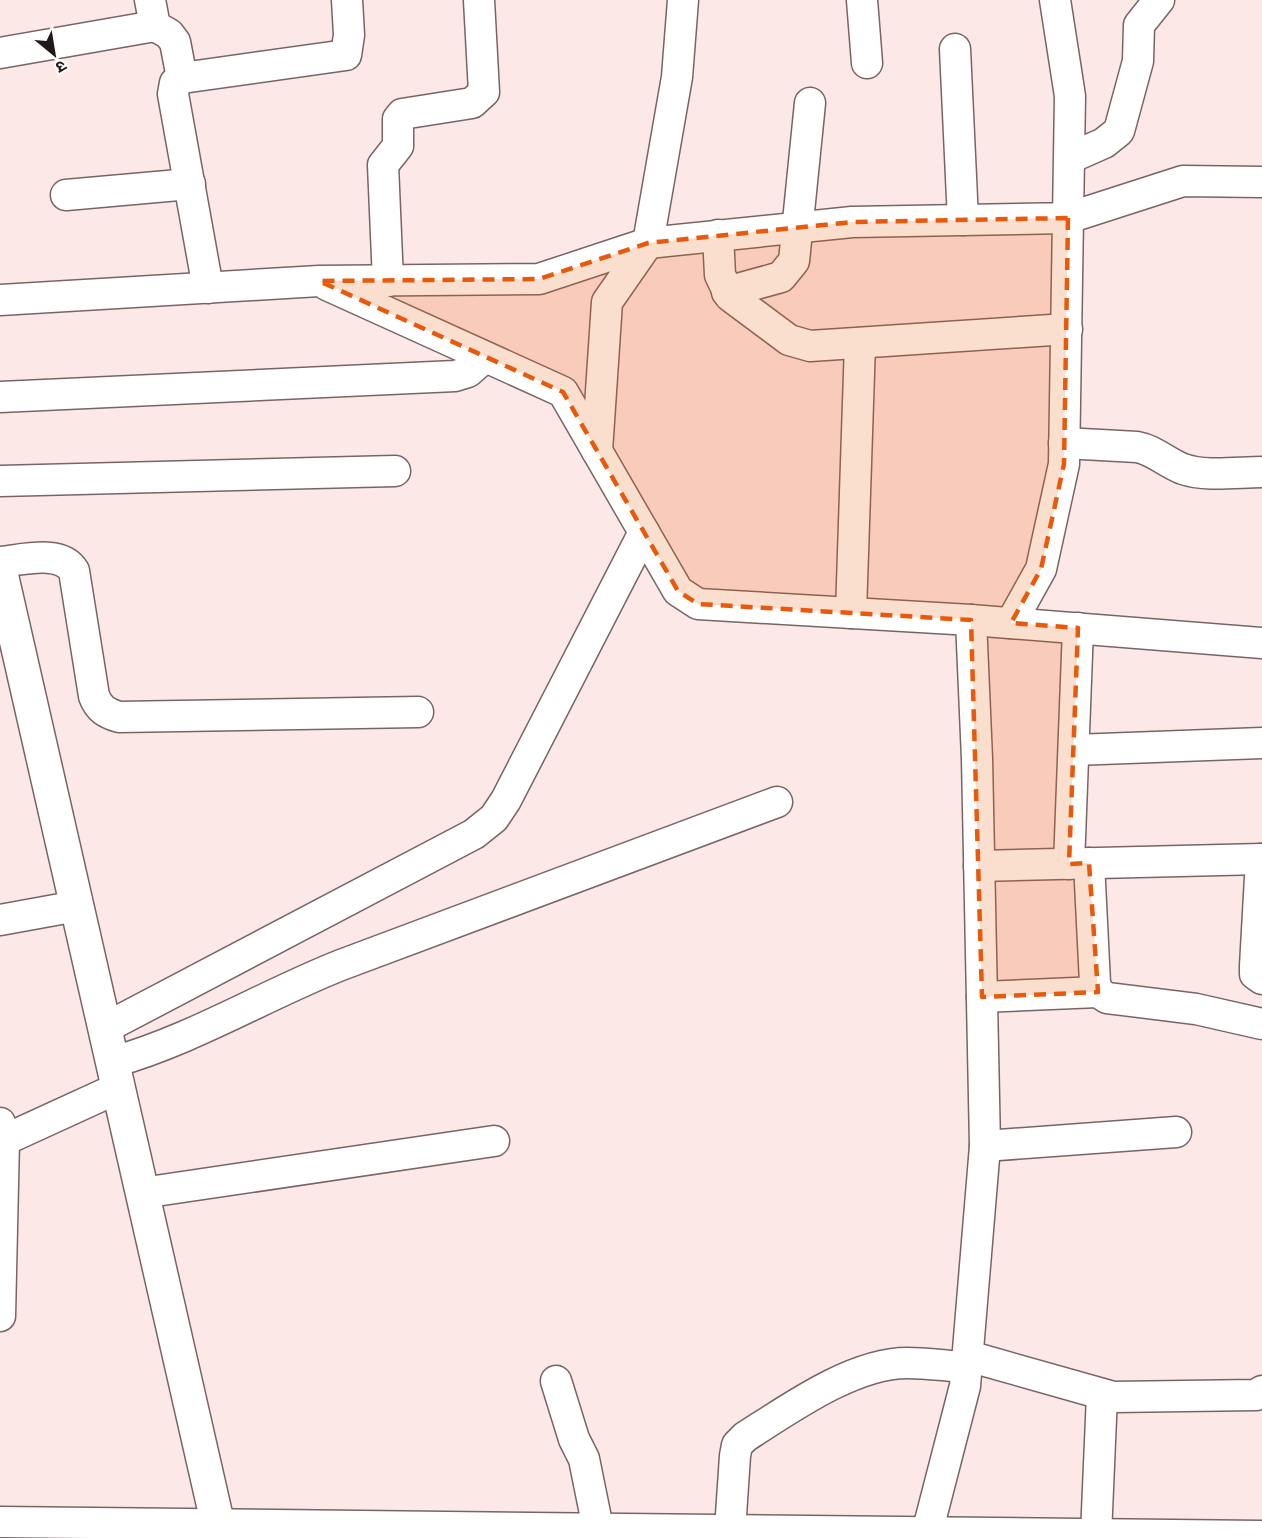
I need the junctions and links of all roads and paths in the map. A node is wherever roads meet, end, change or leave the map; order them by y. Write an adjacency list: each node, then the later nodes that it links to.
1 (347, 0): 11 (street)
2 (479, 0): 23 (street)
3 (683, 0): 21 (street)
4 (862, 0): 10 (street)
5 (1055, 0): 13 (street)
6 (1159, 0): 13 (street)
7 (152, 13): 9 (street); 11 (street)
8 (956, 49): 18 (street)
9 (0, 53)
10 (867, 63)
11 (182, 78): 15 (street)
12 (810, 103): 19 (street)
13 (1070, 158): 17 (street)
14 (1262, 182): 17 (street)
15 (190, 184): 16 (street); 24 (street)
16 (66, 195)
17 (1068, 218): 18 (street); 27 (street)
18 (963, 220): 19 (street)
19 (799, 227): 20 (street); 25 (street)
20 (718, 236): 21 (street); 25 (street)
21 (648, 243): 23 (street); 32 (street)
22 (319, 281): 23 (street); 24 (street); 29 (street)
23 (388, 281)
24 (208, 288): 26 (street)
25 (728, 292): 28 (street)
26 (0, 300)
27 (1066, 329): 28 (street); 31 (street)
28 (860, 343): 39 (street)
29 (485, 357): 30 (street); 32 (street)
30 (0, 397)
31 (1064, 444): 34 (street); 41 (street)
32 (597, 451): 36 (street)
33 (395, 471): 35 (street)
34 (1262, 472)
35 (0, 481)
36 (644, 532): 39 (street); 57 (street)
37 (0, 562): 44 (street)
38 (0, 569): 51 (main road)
39 (851, 613): 40 (street)
40 (970, 620): 41 (street); 50 (street)
41 (1011, 623): 42 (street)
42 (1078, 628): 43 (street); 46 (street)
43 (1262, 643)
44 (418, 711)
45 (1262, 742): 46 (street)
46 (1074, 750): 49 (street)
47 (777, 802): 58 (street)
48 (1261, 859): 49 (street); 53 (street)
49 (1079, 863): 50 (street); 54 (street)
50 (979, 866): 55 (street)
51 (77, 906): 52 (street); 57 (main road)
52 (0, 920)
53 (1262, 978)
54 (1098, 992): 55 (street); 56 (street)
55 (982, 997): 62 (street)
56 (1262, 1024)
57 (105, 1028): 58 (main road)
58 (116, 1075): 60 (street); 63 (main road)
59 (1176, 1132): 62 (street)
60 (1, 1135): 64 (street)
61 (494, 1141): 63 (street)
62 (985, 1146): 65 (street)
63 (142, 1193): 71 (main road)
64 (0, 1316)
65 (967, 1362): 68 (street); 70 (street); 74 (street)
66 (556, 1381): 73 (street)
67 (1262, 1392): 68 (street)
68 (1102, 1395): 75 (street)
69 (0, 1522): 71 (street)
70 (730, 1530): 73 (street); 74 (street)
71 (219, 1531): 72 (street)
72 (470, 1533): 73 (street)
73 (599, 1534)
74 (912, 1534): 76 (street)
75 (1096, 1534): 76 (street); 77 (street)
76 (988, 1536)
77 (1258, 1537)

